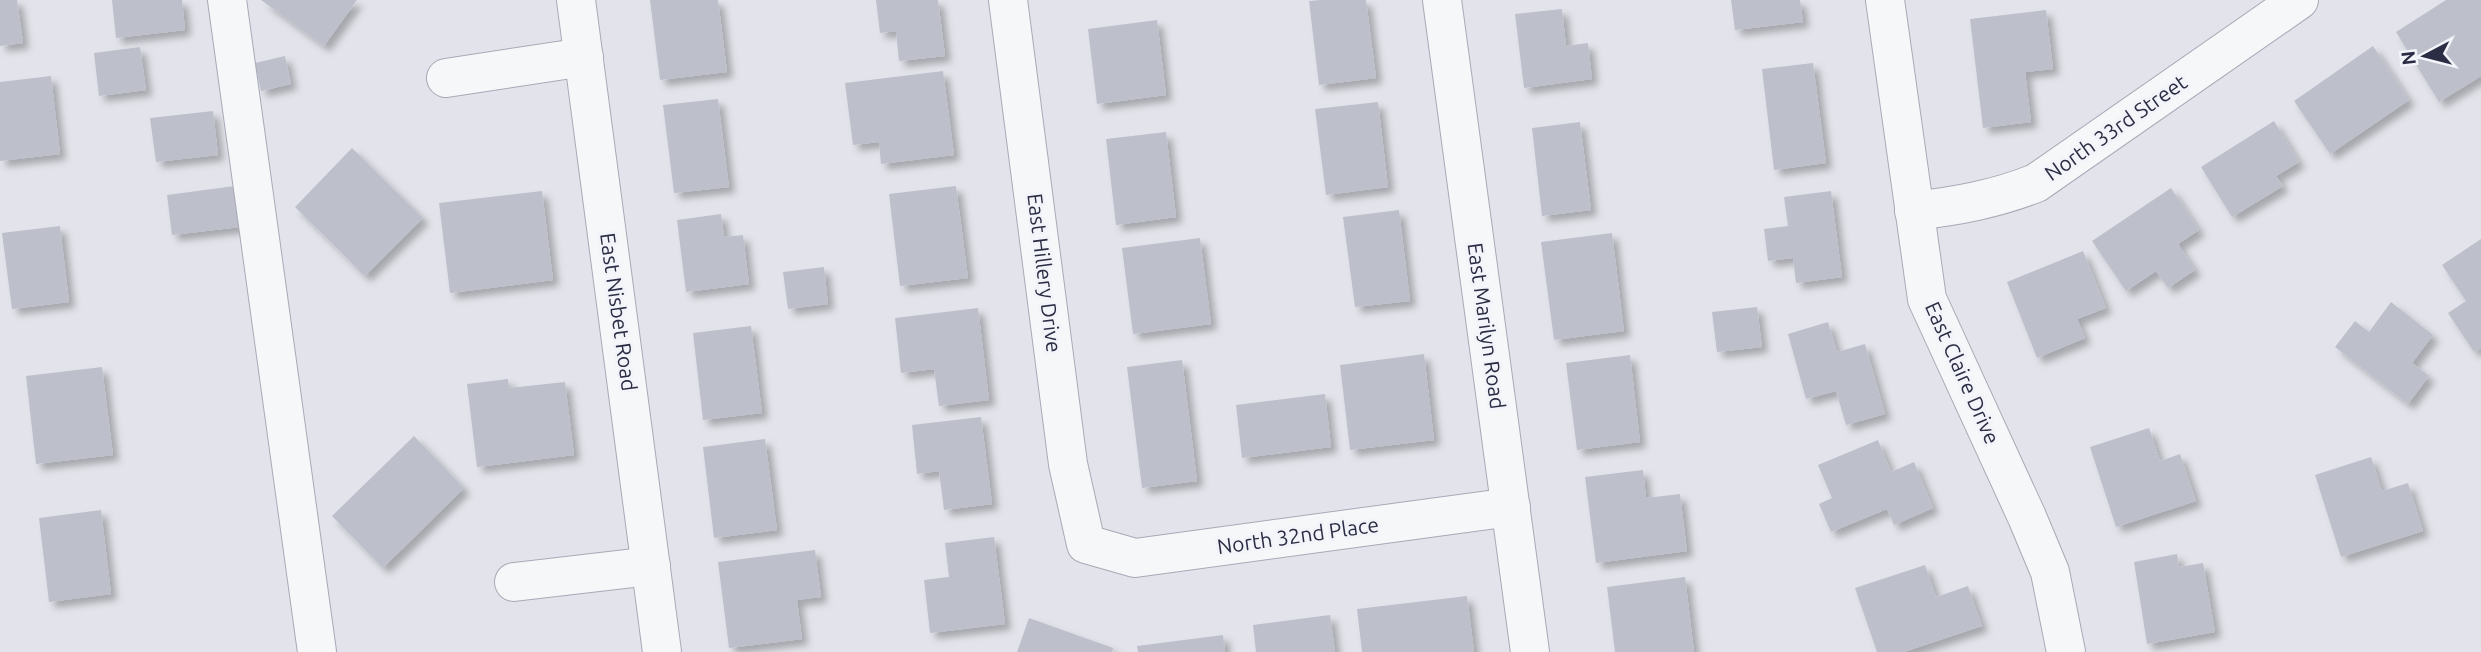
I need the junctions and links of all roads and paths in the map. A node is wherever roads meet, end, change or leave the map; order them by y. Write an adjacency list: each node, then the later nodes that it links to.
1 (227, 0): 14 (street)
2 (576, 0): 7 (street, East Nisbet Road)
3 (1008, 0): 11 (street, East Hillery Drive)
4 (1442, 0): 10 (street, East Marilyn Road)
5 (1885, 0): 9 (street, East Claire Drive)
6 (2299, 0): 9 (street, North 33rd Street)
7 (584, 57): 8 (street); 12 (street, East Nisbet Road)
8 (446, 78)
9 (1914, 211): 17 (street, East Claire Drive)
10 (1511, 507): 11 (street, North 32nd Place); 16 (street, East Marilyn Road)
11 (1086, 544)
12 (651, 566): 13 (street); 15 (street, East Nisbet Road)
13 (514, 582)
14 (317, 652)
15 (662, 652)
16 (1530, 652)
17 (2066, 652)

